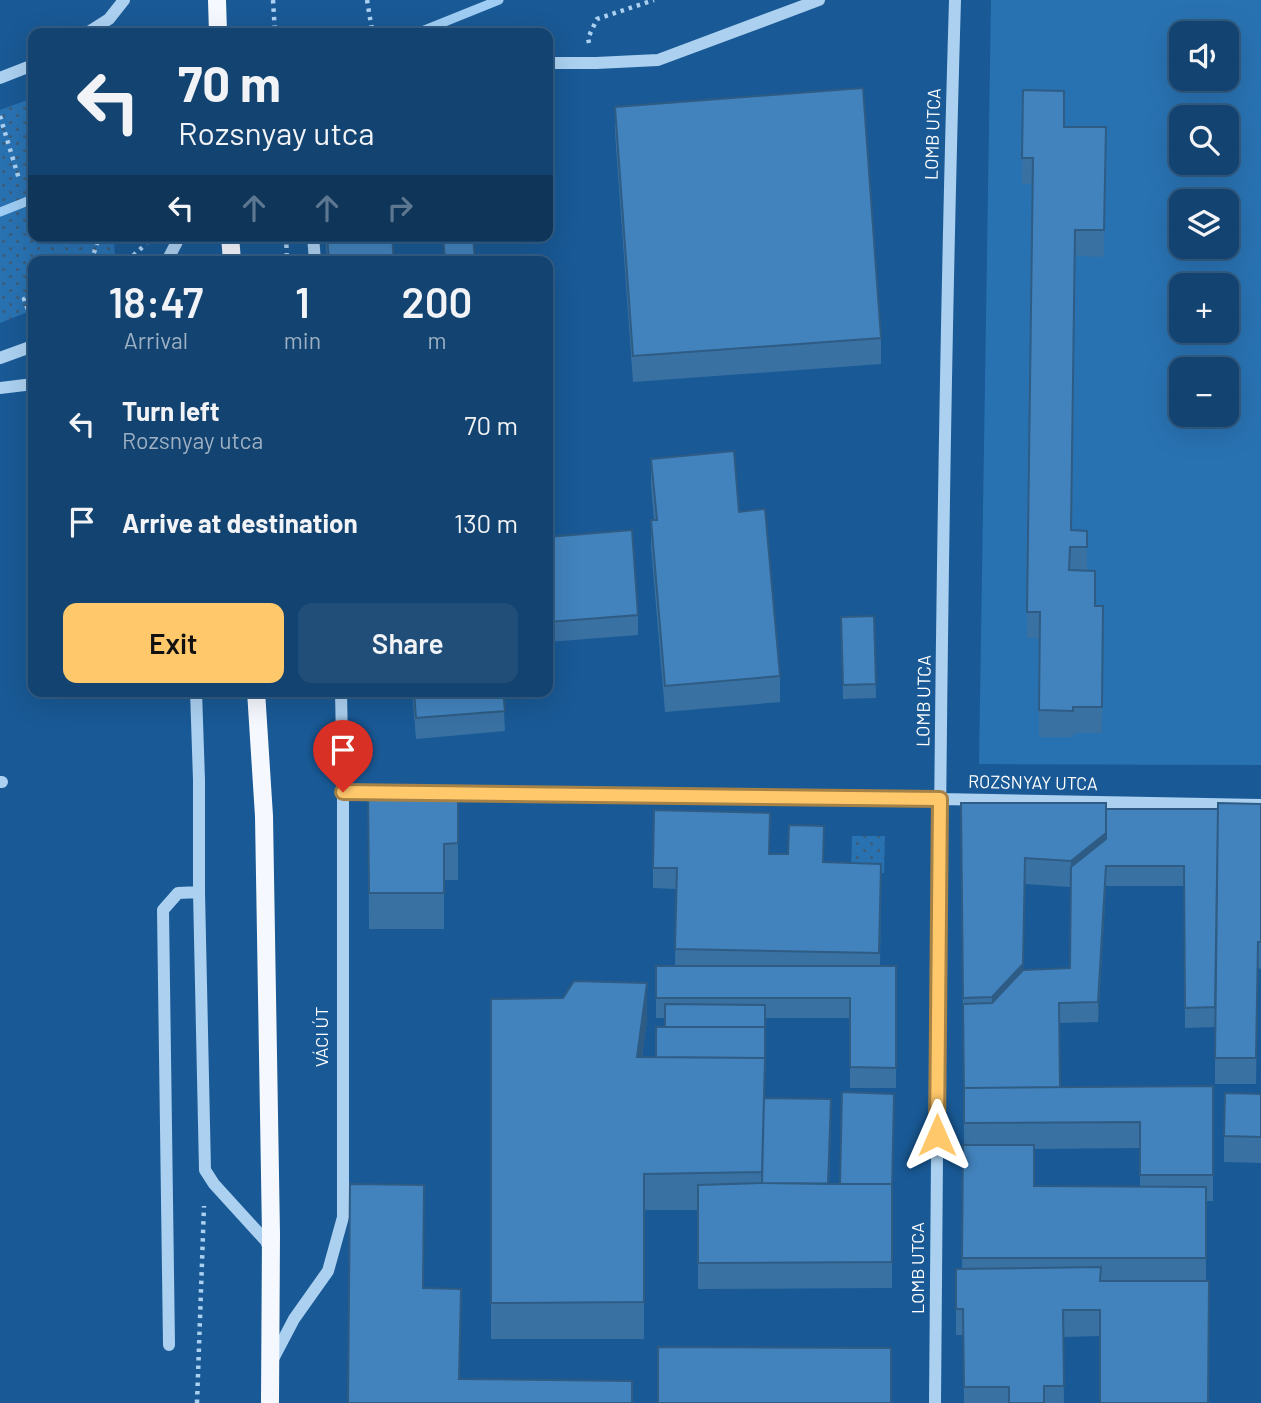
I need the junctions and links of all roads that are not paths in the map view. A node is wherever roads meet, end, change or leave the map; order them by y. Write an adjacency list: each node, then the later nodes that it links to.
1 (124, 0): 5 (street)
2 (217, 0): 6 (main road)
3 (818, 0): 7 (street)
4 (955, 0): 20 (street, LOMB UTCA)
5 (95, 28)
6 (218, 28)
7 (553, 63)
8 (28, 67): 9 (street)
9 (0, 78)
10 (28, 348): 11 (street)
11 (0, 358)
12 (28, 385): 13 (street)
13 (0, 388)
14 (196, 697): 22 (street)
15 (256, 697): 23 (main road, VÁCI ÚT)
16 (341, 697): 17 (street, VÁCI ÚT)
17 (343, 792): 18 (street); 25 (street, VÁCI ÚT)
18 (399, 793)
19 (426, 793): 20 (street, ROZSNYAY UTCA)
20 (940, 799): 21 (street, ROZSNYAY UTCA); 27 (street, LOMB UTCA)
21 (1261, 805)
22 (198, 892): 23 (street); 24 (street)
23 (271, 1255): 25 (main road, VÁCI ÚT)
24 (169, 1345)
25 (271, 1365): 26 (main road, VÁCI ÚT)
26 (270, 1403)
27 (935, 1403)

